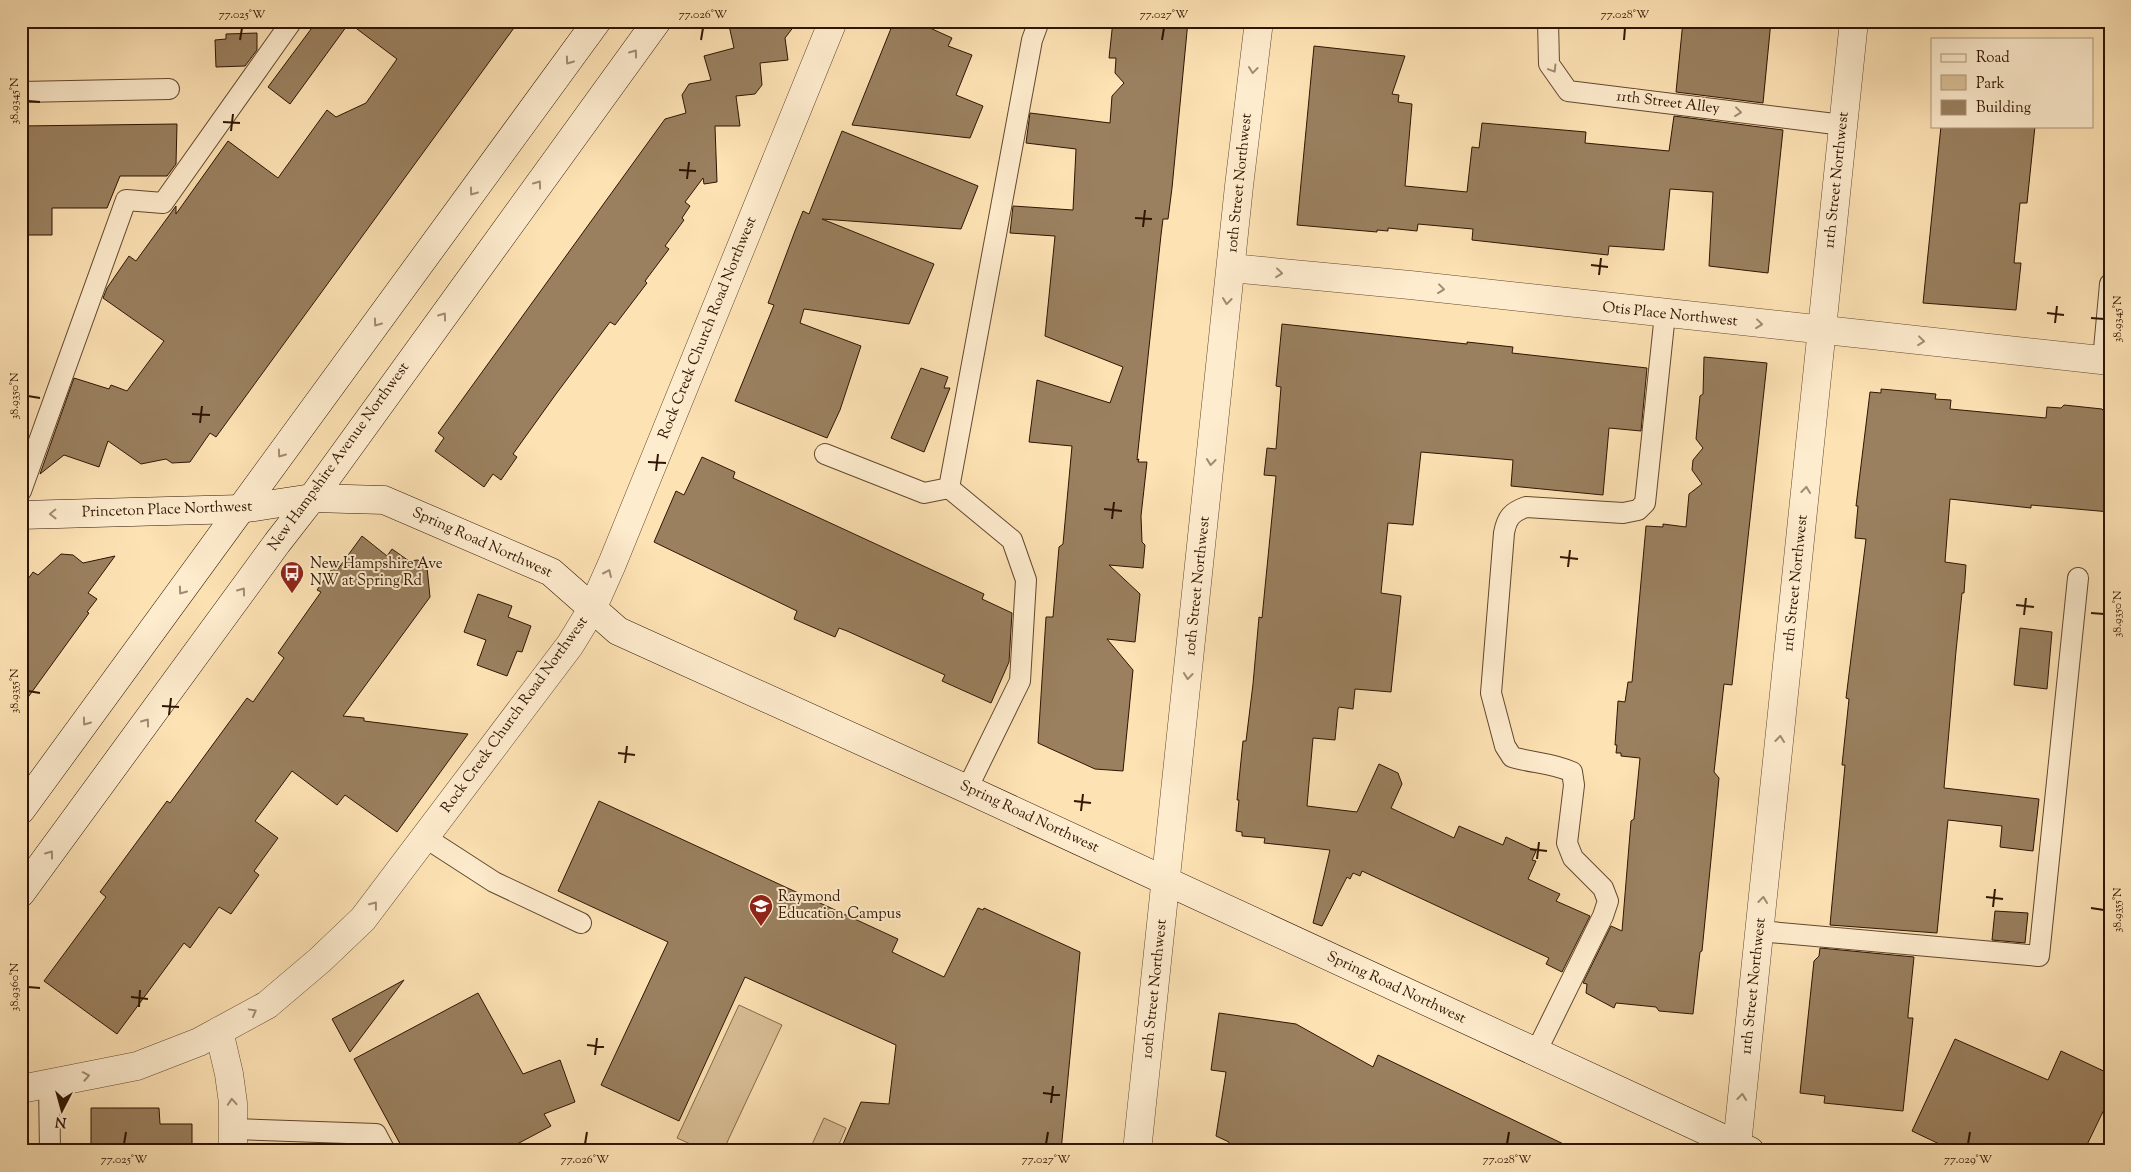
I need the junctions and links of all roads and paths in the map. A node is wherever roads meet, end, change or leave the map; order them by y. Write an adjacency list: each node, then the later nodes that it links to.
1 (292, 21): 19 (lane)
2 (597, 21): 21 (street, one-way to 21)
3 (657, 21): 20 (street, New Hampshire Avenue Northwest, one-way to 3)
4 (833, 21): 24 (street, Rock Creek Church Road Northwest, one-way to 4)
5 (1039, 21): 18 (lane)
6 (1259, 21): 12 (street, 10th Street Northwest, one-way to 12)
7 (1548, 21): 11 (lane, 11th Street Alley, one-way to 11)
8 (1854, 21): 11 (street, 11th Street Northwest)
9 (169, 89): 10 (lane)
10 (21, 92)
11 (1843, 125): 15 (street, 11th Street Northwest)
12 (1231, 268): 14 (street, Otis Place Northwest, one-way to 14); 28 (street, 10th Street Northwest, one-way to 28)
13 (2110, 284): 16 (lane)
14 (1665, 314): 15 (street, Otis Place Northwest, one-way to 15); 33 (lane)
15 (1822, 330): 16 (street, Otis Place Northwest, one-way to 16); 31 (street, 11th Street Northwest, one-way to 15)
16 (2106, 360)
17 (825, 454): 18 (lane)
18 (949, 488): 25 (lane)
19 (21, 491)
20 (312, 498): 21 (street, Princeton Place Northwest); 24 (street, Spring Road Northwest); 29 (street, New Hampshire Avenue Northwest, one-way to 20)
21 (241, 509): 22 (street, Princeton Place Northwest, one-way to 22); 26 (street, one-way to 26)
22 (21, 515)
23 (2078, 578): 31 (lane)
24 (592, 608): 25 (street, Spring Road Northwest); 27 (street, Rock Creek Church Road Northwest)
25 (967, 789): 28 (street, Spring Road Northwest)
26 (21, 810)
27 (426, 838): 30 (lane); 32 (street, Rock Creek Church Road Northwest, one-way to 27)
28 (1166, 881): 33 (street, Spring Road Northwest); 40 (street, 10th Street Northwest)
29 (21, 893)
30 (581, 923)
31 (1760, 931): 37 (street, 11th Street Northwest, one-way to 31)
32 (219, 1031): 34 (street, Rock Creek Church Road Northwest, one-way to 32); 36 (street, one-way to 32)
33 (1536, 1052): 37 (street, Spring Road Northwest)
34 (49, 1083): 35 (street, Rock Creek Church Road Northwest); 38 (lane)
35 (21, 1089)
36 (233, 1140): 39 (lane)
37 (1744, 1148)
38 (50, 1151)
39 (385, 1151)
40 (1137, 1151)

